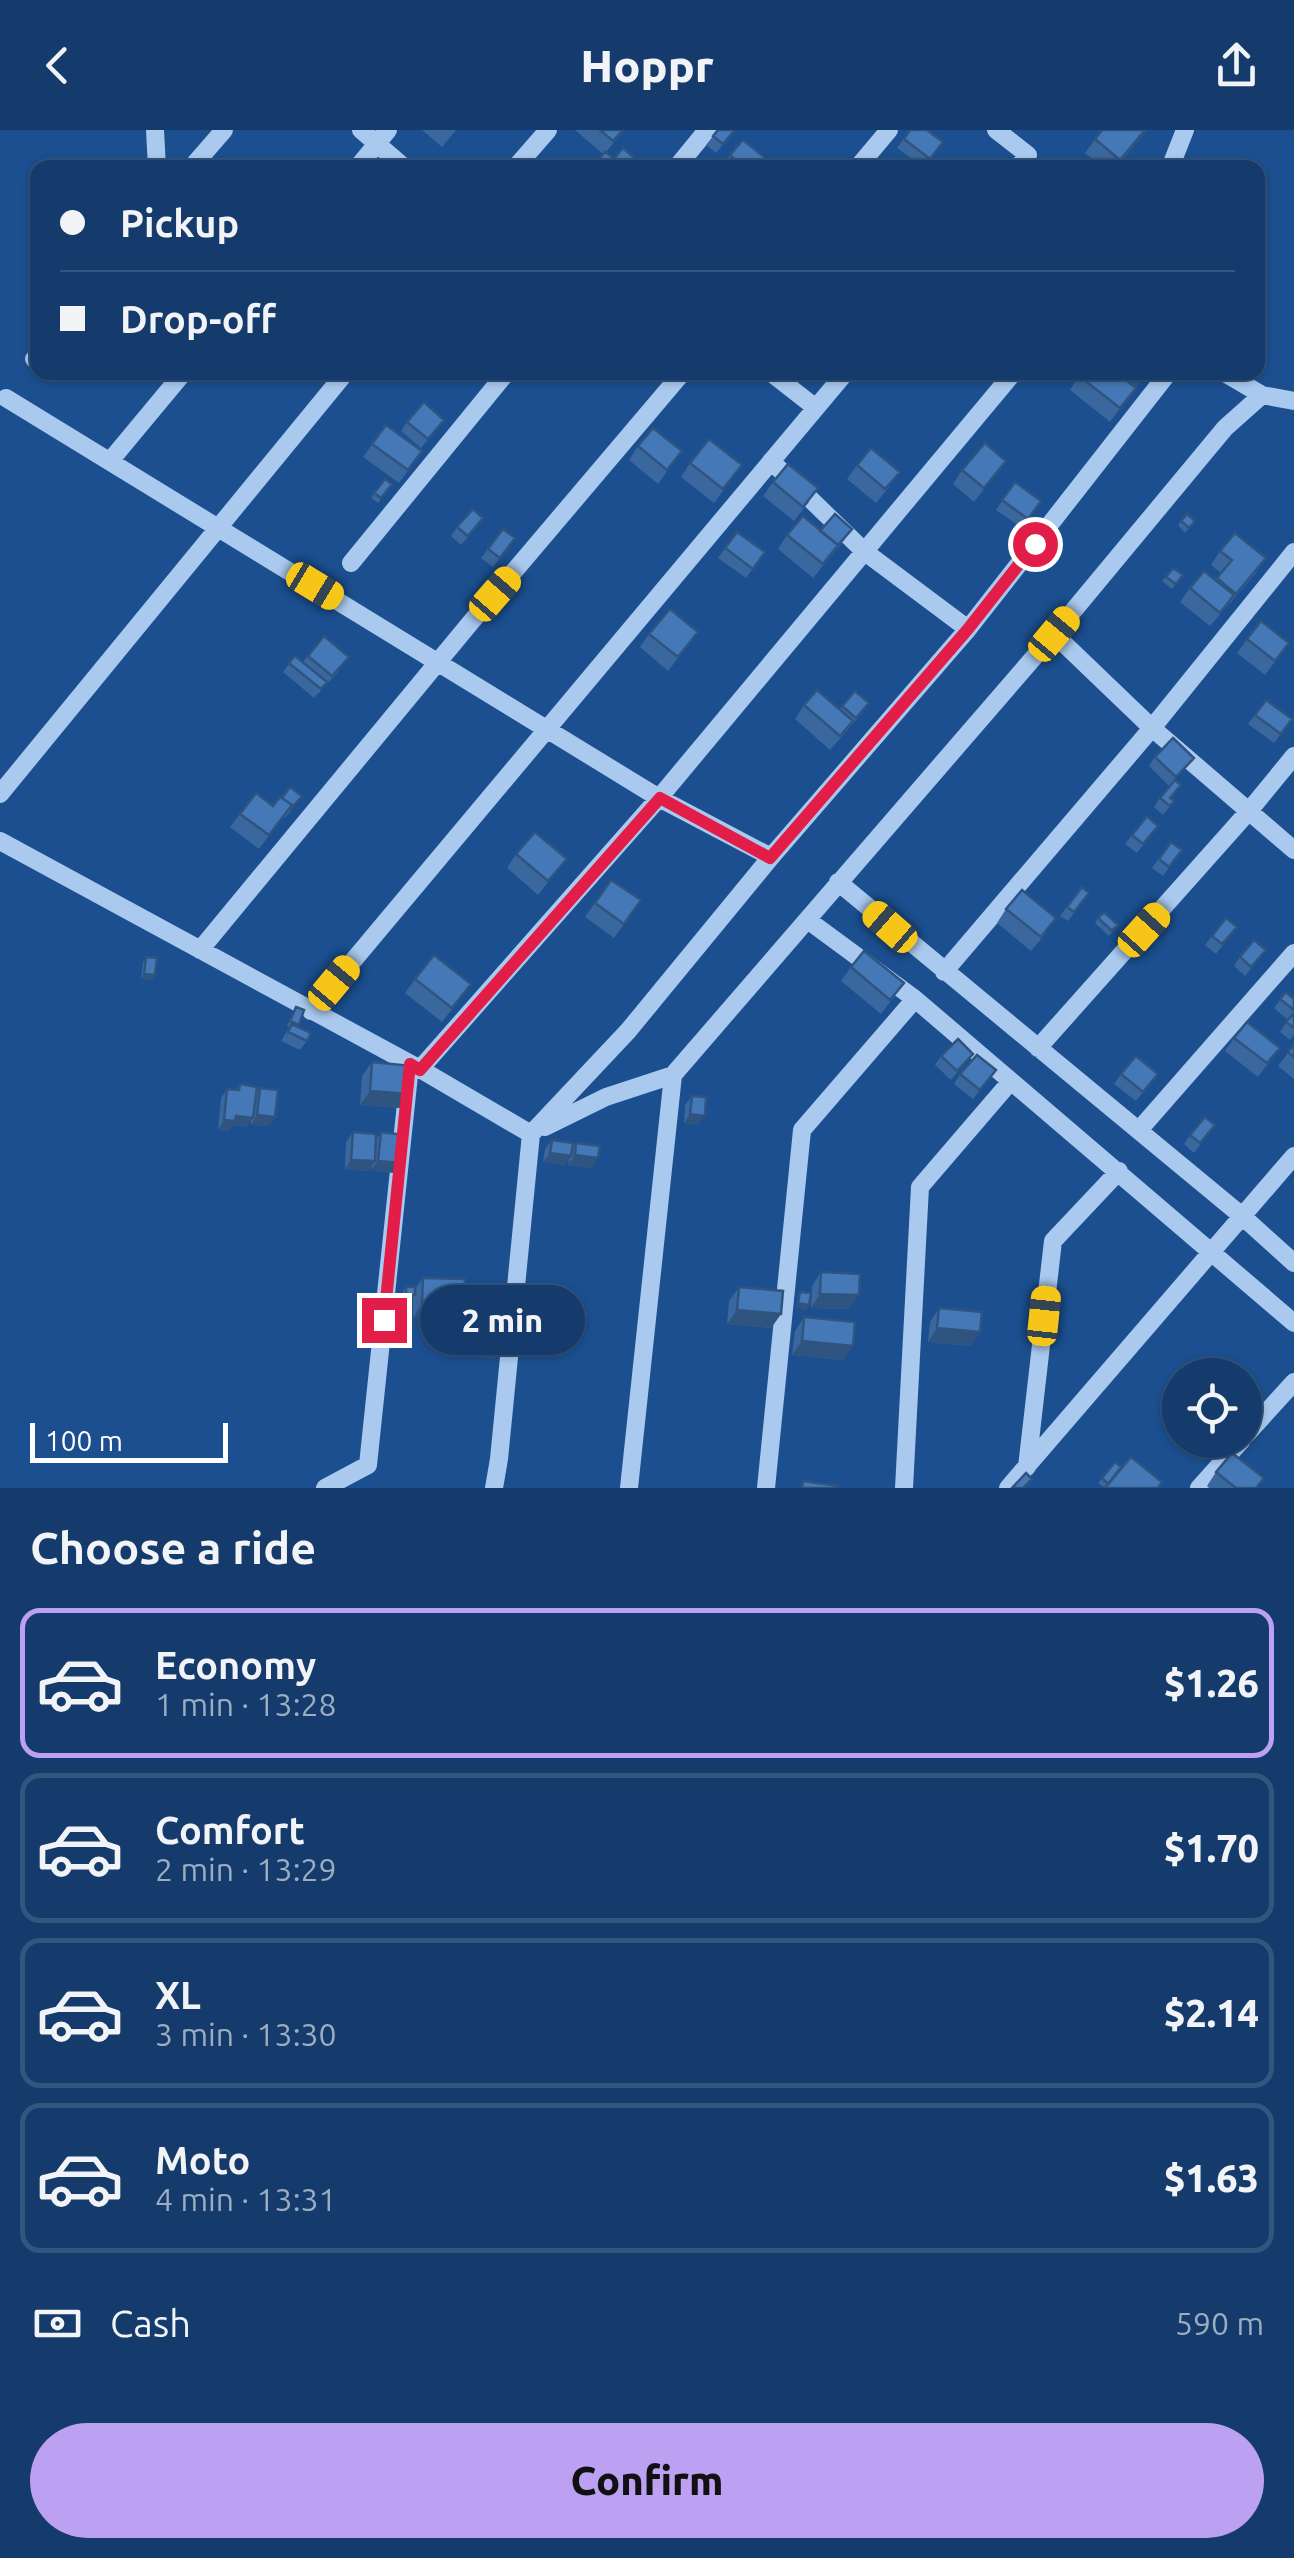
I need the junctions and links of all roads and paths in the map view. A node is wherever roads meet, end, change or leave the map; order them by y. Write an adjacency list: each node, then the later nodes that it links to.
1 (155, 130): 10 (street)
2 (224, 130): 11 (street)
3 (361, 130): 9 (street)
4 (548, 130): 14 (street)
5 (707, 130): 15 (street)
6 (889, 130): 16 (street)
7 (996, 130): 17 (street)
8 (1185, 130): 18 (street)
9 (383, 137): 12 (street); 13 (street)
10 (156, 160)
11 (198, 160)
12 (364, 160)
13 (399, 160)
14 (522, 160)
15 (683, 160)
16 (865, 160)
17 (1024, 160)
18 (1173, 160)
19 (177, 380): 32 (street)
20 (340, 380): 34 (street)
21 (501, 380): 37 (street)
22 (676, 380): 40 (street)
23 (780, 380): 31 (street)
24 (839, 380): 31 (street)
25 (1007, 380): 35 (street)
26 (1163, 380): 38 (street)
27 (1237, 380): 28 (street)
28 (1262, 395): 30 (street); 39 (street)
29 (6, 398): 32 (street)
30 (1294, 401)
31 (816, 408): 33 (street)
32 (110, 461): 34 (street)
33 (772, 461): 35 (street); 41 (street)
34 (220, 529): 40 (street); 44 (street)
35 (865, 552): 38 (street); 45 (street)
36 (1294, 552): 42 (street)
37 (351, 563)
38 (968, 629): 49 (street)
39 (1054, 634): 42 (street); 50 (street)
40 (440, 663): 41 (street); 52 (street)
41 (548, 728): 45 (street); 56 (street)
42 (1152, 728): 46 (street); 54 (street)
43 (1294, 756): 46 (street)
44 (0, 794)
45 (660, 798): 49 (street); 58 (street)
46 (1249, 811): 48 (street); 57 (street)
47 (0, 841): 52 (street)
48 (1294, 850)
49 (770, 858): 62 (street)
50 (838, 882): 51 (street); 54 (street)
51 (809, 921): 55 (street); 59 (street)
52 (200, 950): 56 (street)
53 (1294, 953): 61 (street)
54 (944, 972): 57 (street)
55 (915, 999): 60 (street); 76 (street)
56 (311, 1011): 58 (street)
57 (1038, 1048): 61 (street)
58 (415, 1067): 62 (street); 73 (street)
59 (673, 1074): 62 (street); 75 (street)
60 (1011, 1081): 64 (street); 77 (street)
61 (1139, 1130): 65 (street)
62 (531, 1134): 74 (street)
63 (1294, 1156): 65 (street)
64 (1119, 1171): 66 (street); 72 (street)
65 (1242, 1216): 66 (street); 67 (street)
66 (1213, 1251): 68 (street); 72 (street)
67 (1294, 1263)
68 (1294, 1323)
69 (1294, 1382): 70 (street)
70 (1262, 1417)
71 (1225, 1458): 79 (street)
72 (1026, 1467): 78 (street)
73 (325, 1488)
74 (494, 1488)
75 (629, 1488)
76 (766, 1488)
77 (904, 1488)
78 (1008, 1488)
79 (1199, 1488)

